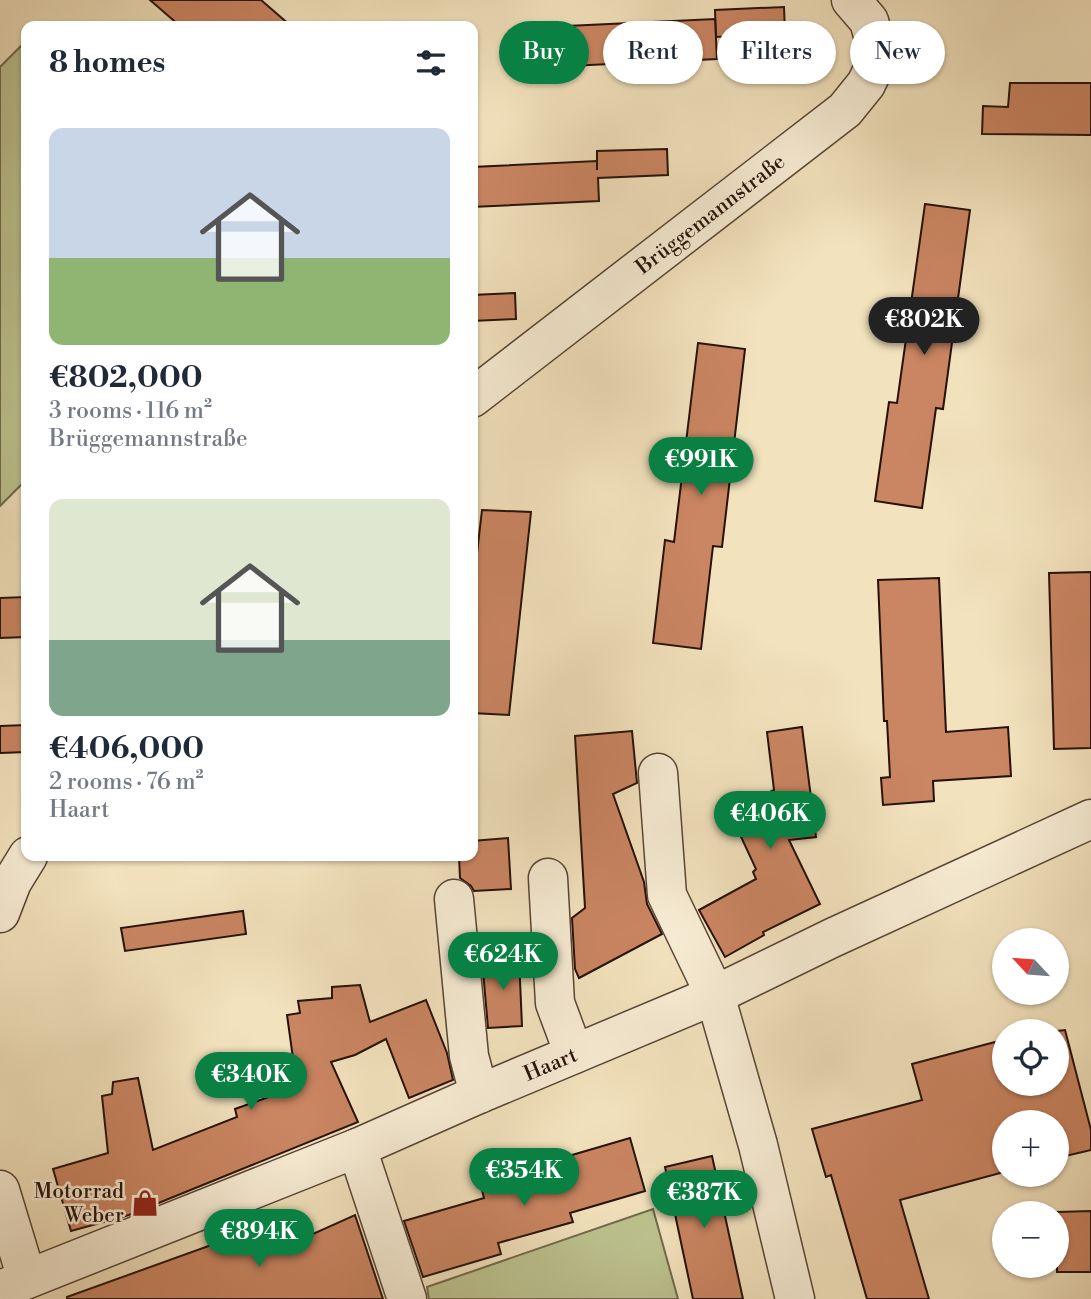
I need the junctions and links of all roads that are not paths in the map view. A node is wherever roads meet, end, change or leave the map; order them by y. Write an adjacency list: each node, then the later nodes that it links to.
1 (851, 0): 2 (street, Brüggemannstraße)
2 (478, 393)
3 (658, 773): 9 (street)
4 (1091, 819): 9 (street, Haart)
5 (26, 861): 8 (street)
6 (548, 878): 10 (street)
7 (454, 899): 11 (street)
8 (0, 913)
9 (715, 995): 10 (street, Haart); 16 (street)
10 (574, 1054): 11 (street, Haart)
11 (479, 1094): 12 (street, Haart)
12 (357, 1148): 14 (street, Haart); 15 (street)
13 (0, 1190): 14 (street)
14 (14, 1284)
15 (407, 1299)
16 (795, 1299)

